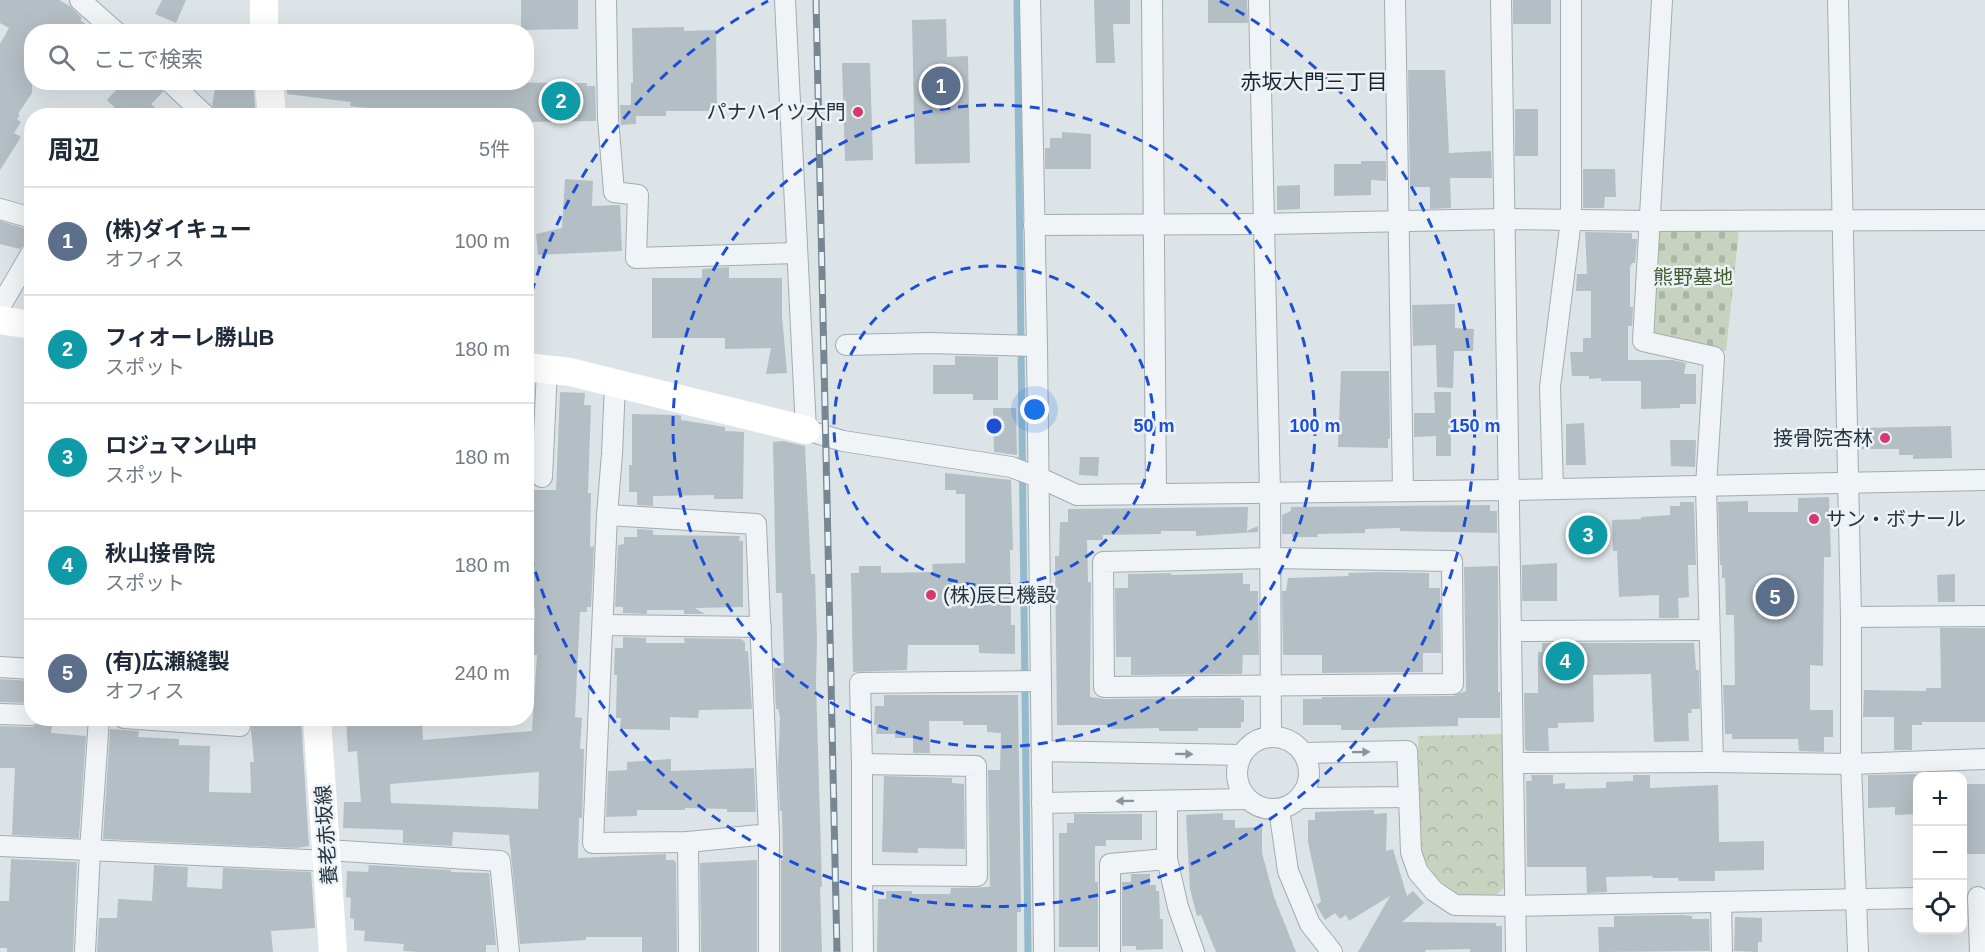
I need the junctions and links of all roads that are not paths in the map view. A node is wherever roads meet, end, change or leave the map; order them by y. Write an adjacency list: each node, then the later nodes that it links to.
1 (80, 0): 13 (street)
2 (264, 0): 14 (street)
3 (606, 0): 30 (street)
4 (784, 0): 30 (street)
5 (1030, 0): 28 (street)
6 (1152, 0): 29 (street)
7 (1259, 0): 27 (street)
8 (1395, 0): 22 (street)
9 (1501, 0): 21 (street)
10 (1571, 0): 23 (street)
11 (1662, 0): 25 (street)
12 (1838, 0): 26 (street)
13 (107, 24)
14 (264, 24)
15 (176, 90): 17 (street)
16 (270, 90): 18 (street)
17 (190, 108)
18 (271, 108)
19 (0, 209): 20 (street)
20 (24, 216)
21 (1505, 219): 22 (street); 23 (street); 46 (street)
22 (1399, 220): 27 (street); 47 (street)
23 (1571, 220): 25 (street); 45 (street)
24 (1985, 220): 26 (street)
25 (1649, 221): 26 (street); 44 (street)
26 (1843, 222): 43 (street)
27 (1264, 224): 29 (street); 48 (street)
28 (1034, 225): 29 (street); 36 (street)
29 (1154, 225): 49 (street)
30 (797, 253): 39 (street)
31 (24, 266): 32 (street)
32 (0, 307)
33 (0, 320): 34 (street)
34 (24, 324)
35 (846, 345): 36 (street)
36 (1034, 346): 41 (street)
37 (537, 368): 38 (street); 40 (street)
38 (615, 384): 39 (street); 50 (street)
39 (806, 430): 41 (street)
40 (542, 477)
41 (1036, 477): 49 (street); 60 (street)
42 (1985, 480): 43 (street)
43 (1847, 483): 44 (street); 53 (street)
44 (1706, 486): 45 (street); 56 (street)
45 (1553, 489): 46 (street)
46 (1510, 490): 47 (street); 57 (street)
47 (1403, 491): 48 (street)
48 (1270, 492): 49 (street); 51 (street)
49 (1156, 494)
50 (607, 514): 54 (street); 55 (street)
51 (1270, 558): 61 (street); 61 (street); 61 (street)
52 (1985, 616): 53 (street)
53 (1851, 617): 74 (street)
54 (603, 625): 55 (street); 82 (street)
55 (761, 627): 81 (street)
56 (1709, 630): 57 (street); 71 (street)
57 (1512, 631): 72 (street)
58 (0, 667): 59 (street)
59 (24, 668)
60 (1039, 681): 67 (street); 73 (street)
61 (1271, 687): 66 (street)
62 (0, 714): 63 (street)
63 (24, 715)
64 (98, 726): 84 (street)
65 (318, 726): 85 (street, 養老赤坂線)
66 (1271, 737): 68 (street); 69 (street)
67 (1042, 751): 69 (street, one-way to 69); 79 (street)
68 (1303, 753): 75 (street, one-way to 75); 76 (street)
69 (1241, 754): 77 (street)
70 (1985, 759): 74 (street)
71 (1713, 762): 72 (street); 74 (street)
72 (1514, 763): 92 (street)
73 (862, 764): 87 (street); 87 (street)
74 (1851, 764): 90 (street)
75 (1408, 797): 76 (street); 92 (street)
76 (1300, 798): 80 (street)
77 (1246, 799): 78 (street); 80 (street)
78 (1167, 801): 79 (street, one-way to 79); 86 (street)
79 (1042, 803): 99 (street)
80 (1279, 809): 102 (street)
81 (769, 834): 82 (street); 97 (street)
82 (688, 842): 96 (street)
83 (0, 846): 84 (street)
84 (90, 851): 85 (street); 93 (street)
85 (328, 856): 94 (street, 養老赤坂線); 95 (street)
86 (1167, 859): 100 (street); 101 (street)
87 (862, 875): 98 (street)
88 (1975, 897): 106 (street)
89 (1913, 898): 90 (street)
90 (1857, 900): 91 (street); 105 (street)
91 (1721, 902): 92 (street); 104 (street)
92 (1516, 906): 103 (street)
93 (85, 952)
94 (333, 952)
95 (509, 952)
96 (689, 952)
97 (769, 952)
98 (863, 952)
99 (1044, 952)
100 (1110, 952)
101 (1194, 952)
102 (1332, 952)
103 (1516, 952)
104 (1722, 952)
105 (1858, 952)
106 (1980, 952)

